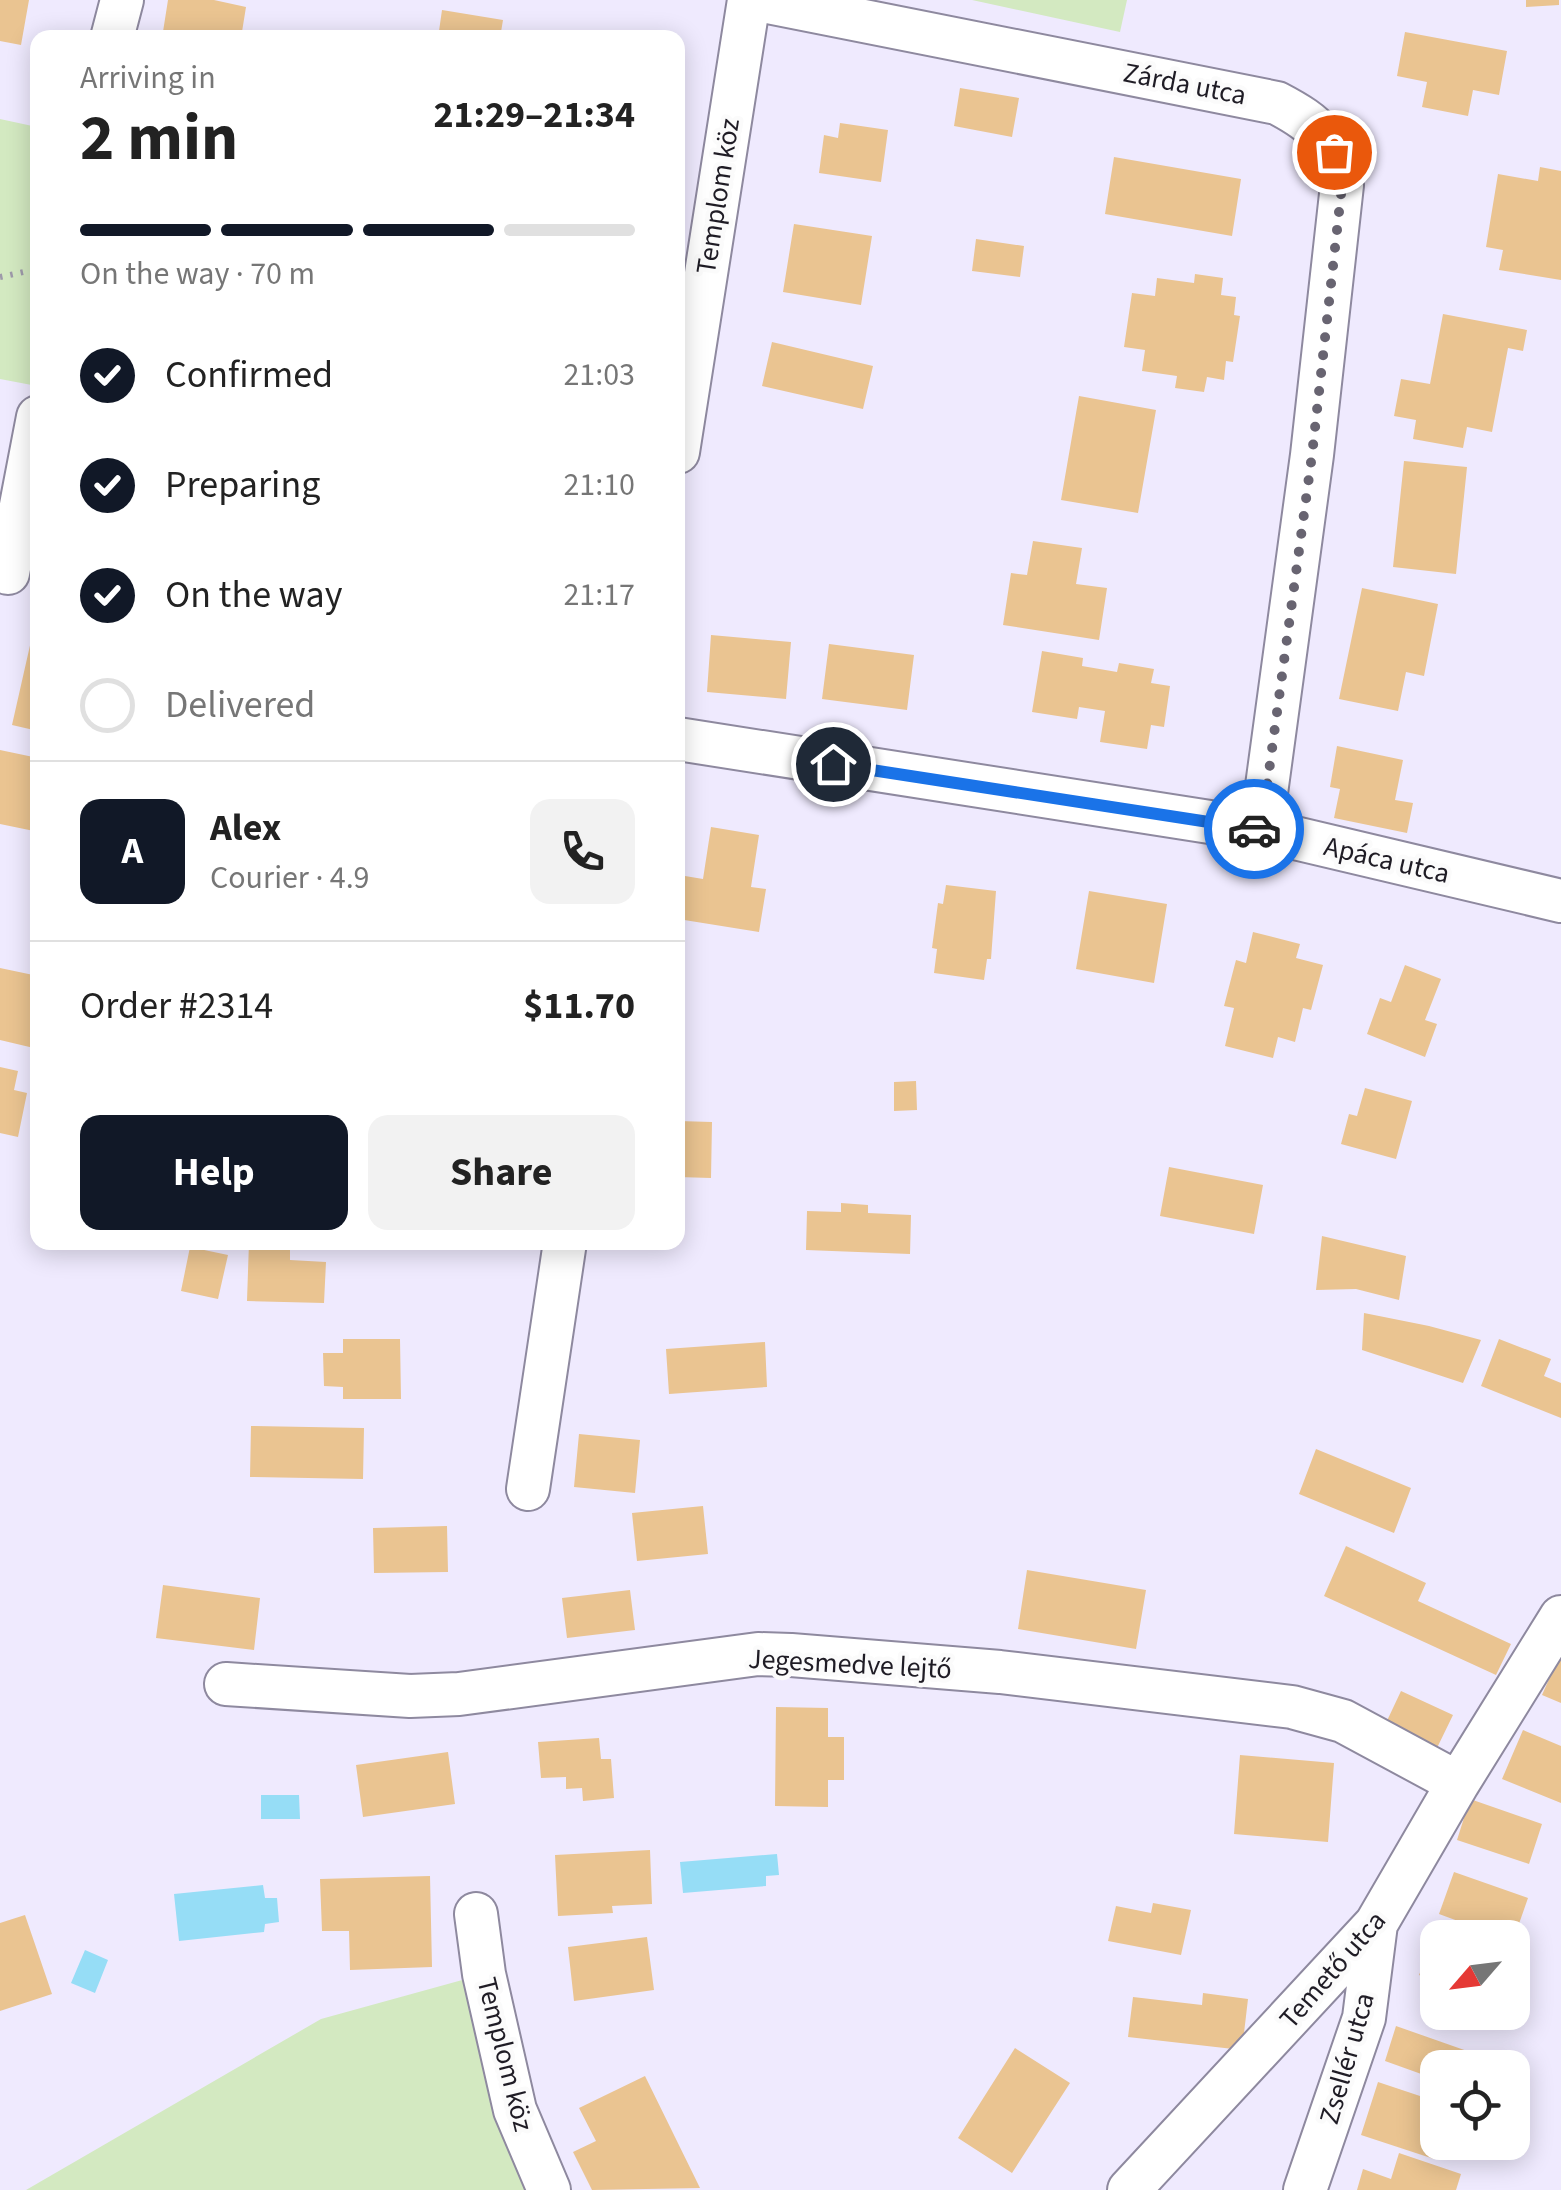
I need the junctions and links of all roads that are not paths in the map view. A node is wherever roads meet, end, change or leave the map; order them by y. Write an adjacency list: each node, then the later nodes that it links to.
1 (122, 0): 4 (street)
2 (749, 0): 5 (street, Templom köz)
3 (758, 0): 9 (street, Zárda utca)
4 (114, 30)
5 (685, 407)
6 (30, 472): 7 (street)
7 (15, 575)
8 (685, 740): 9 (street, Apáca utca)
9 (1261, 830): 10 (street, Apáca utca)
10 (1561, 900)
11 (564, 1250): 12 (street)
12 (528, 1488)
13 (1561, 1618): 15 (street, Temető utca)
14 (226, 1684): 15 (street, Jegesmedve lejtő)
15 (1458, 1782): 17 (street, Temető utca)
16 (476, 1914): 18 (street, Templom köz)
17 (1376, 1924): 19 (street, Temető utca); 20 (street, Zsellér utca)
18 (549, 2190)
19 (1129, 2190)
20 (1306, 2190)

